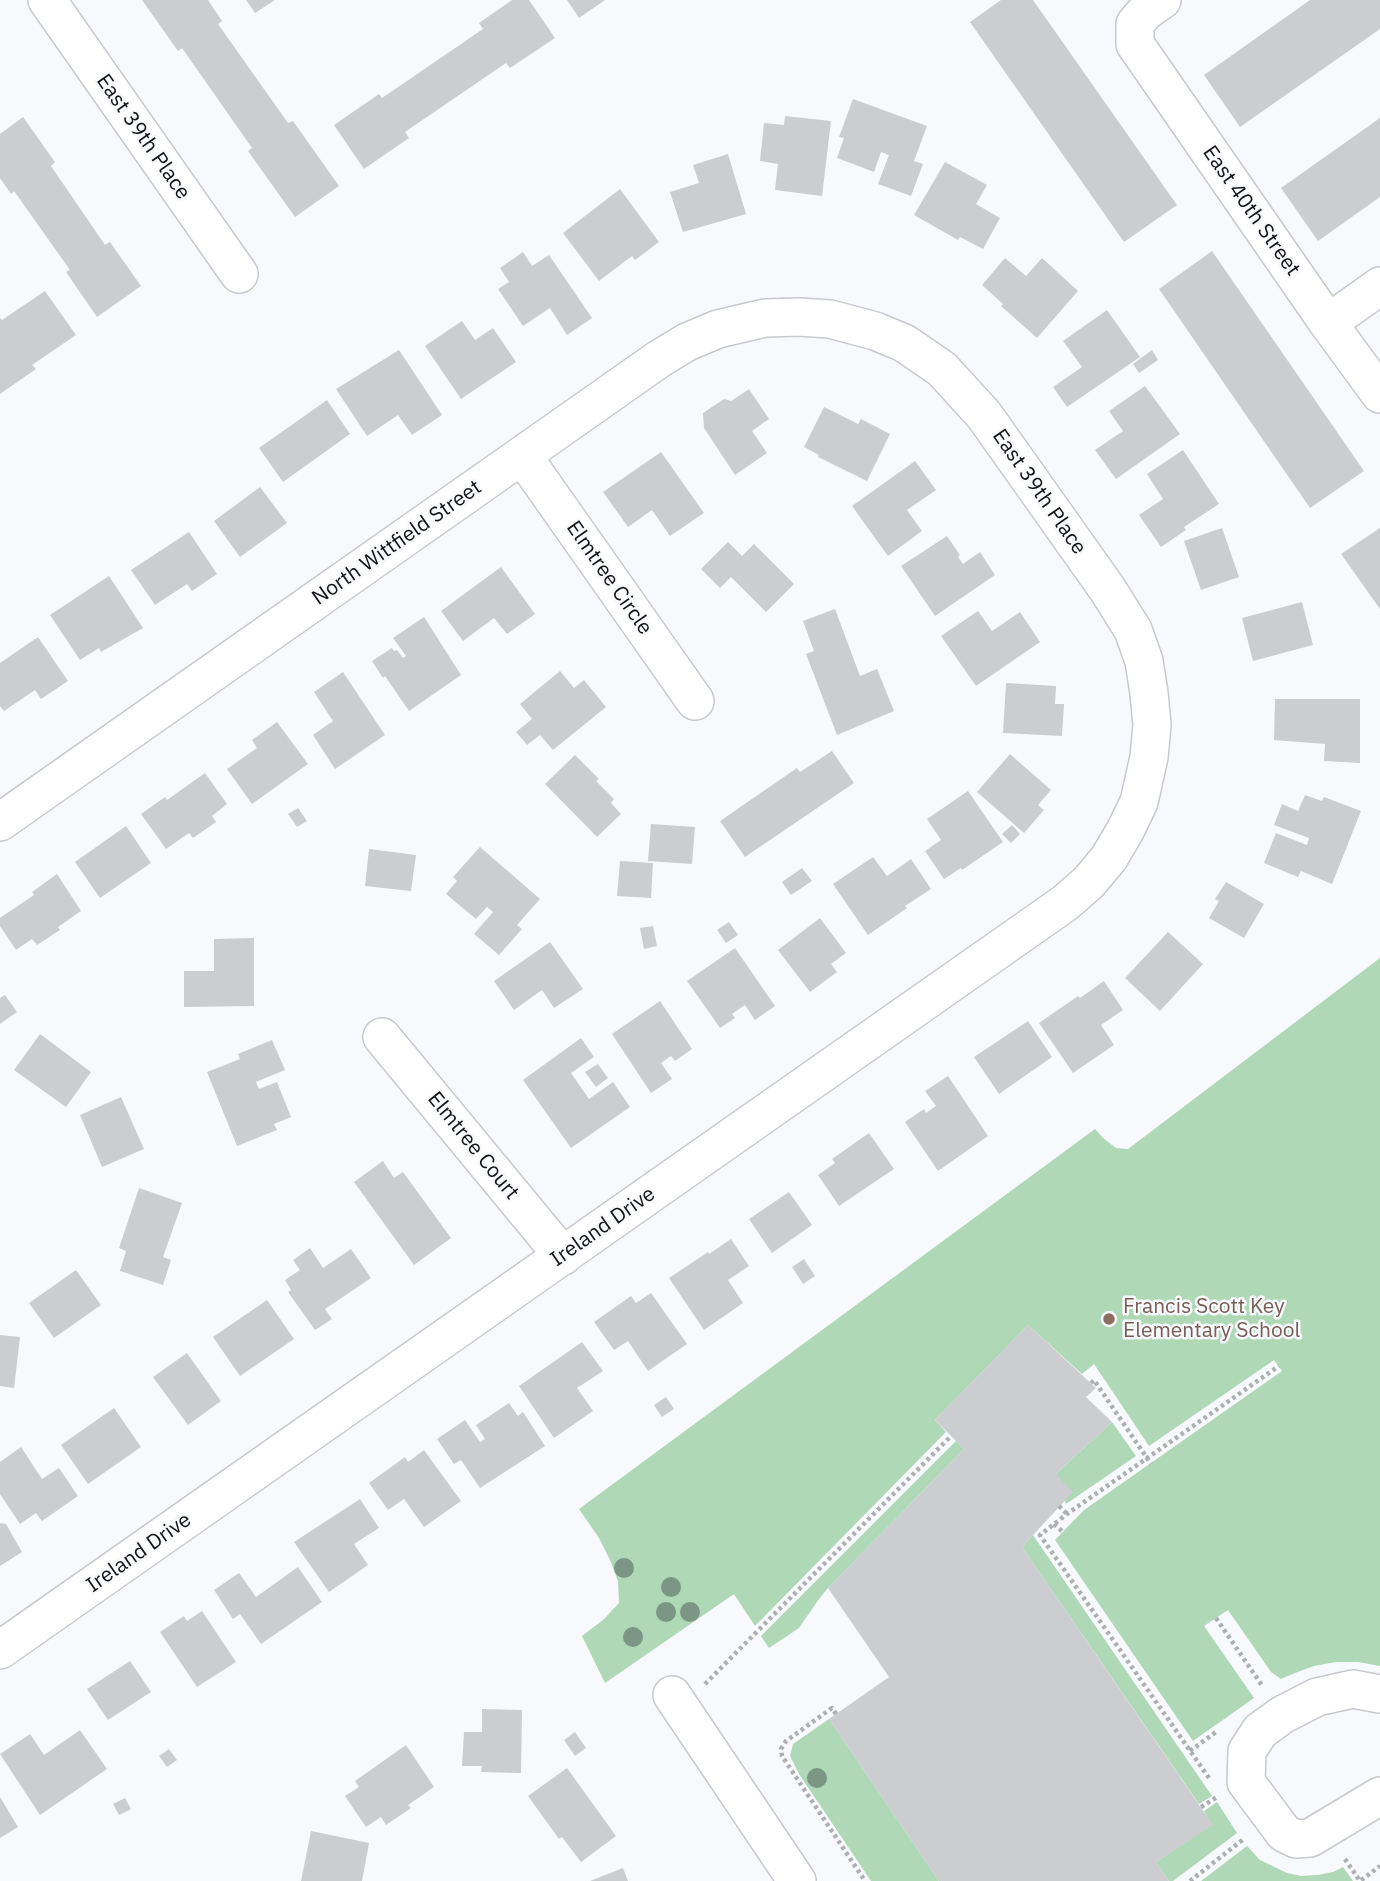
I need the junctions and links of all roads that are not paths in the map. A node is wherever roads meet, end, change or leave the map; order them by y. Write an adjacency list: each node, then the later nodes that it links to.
1 (47, 0): 3 (street, East 39th Place)
2 (1162, 0): 6 (street, East 40th Street)
3 (239, 274)
4 (1380, 286): 6 (street)
5 (814, 317): 8 (street, North Wittfield Street); 10 (street, East 39th Place)
6 (1328, 323): 7 (street, East 40th Street)
7 (1380, 394)
8 (522, 456): 9 (street, Elmtree Circle); 11 (street, North Wittfield Street)
9 (695, 701)
10 (1149, 757): 13 (street, Ireland Drive)
11 (0, 822)
12 (382, 1037): 13 (street, Elmtree Court)
13 (563, 1256): 14 (street, Ireland Drive)
14 (0, 1650)
15 (1380, 1694): 17 (street)
16 (676, 1701): 18 (street)
17 (1380, 1796)
18 (797, 1881)

